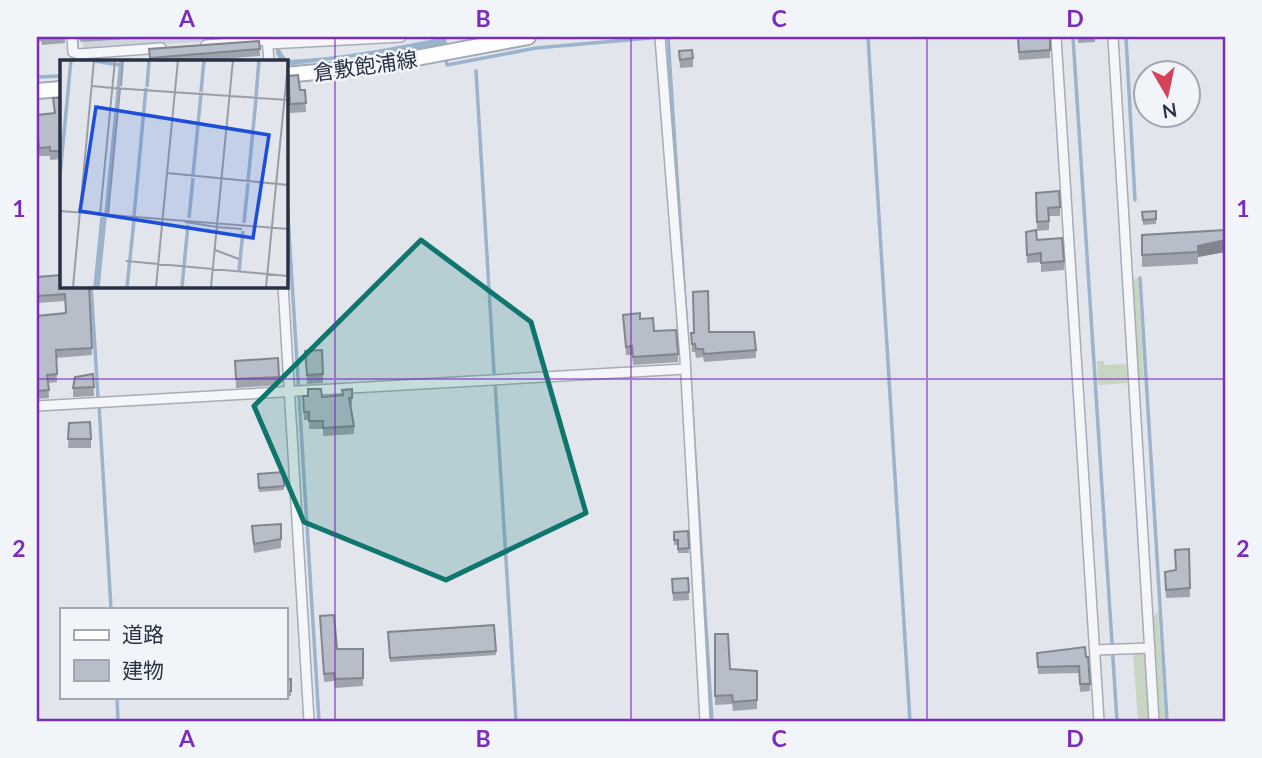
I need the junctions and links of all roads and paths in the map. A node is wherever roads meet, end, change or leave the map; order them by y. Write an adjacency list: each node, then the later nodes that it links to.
1 (72, 37): 11 (street)
2 (401, 37): 8 (street)
3 (528, 37): 7 (main road, 倉敷飽浦線)
4 (660, 37): 17 (street)
5 (1056, 37): 21 (street)
6 (1113, 37): 20 (street)
7 (495, 39): 13 (main road, 倉敷飽浦線)
8 (272, 42): 9 (street); 12 (street)
9 (201, 45)
10 (175, 47): 11 (street)
11 (82, 58)
12 (269, 60)
13 (287, 75)
14 (60, 89): 15 (main road)
15 (37, 91)
16 (283, 287): 18 (street)
17 (685, 369): 18 (street); 23 (street)
18 (295, 392): 19 (street); 22 (street)
19 (37, 406)
20 (1150, 648): 21 (street); 25 (street)
21 (1095, 650): 24 (street)
22 (309, 721)
23 (705, 721)
24 (1099, 721)
25 (1154, 721)

